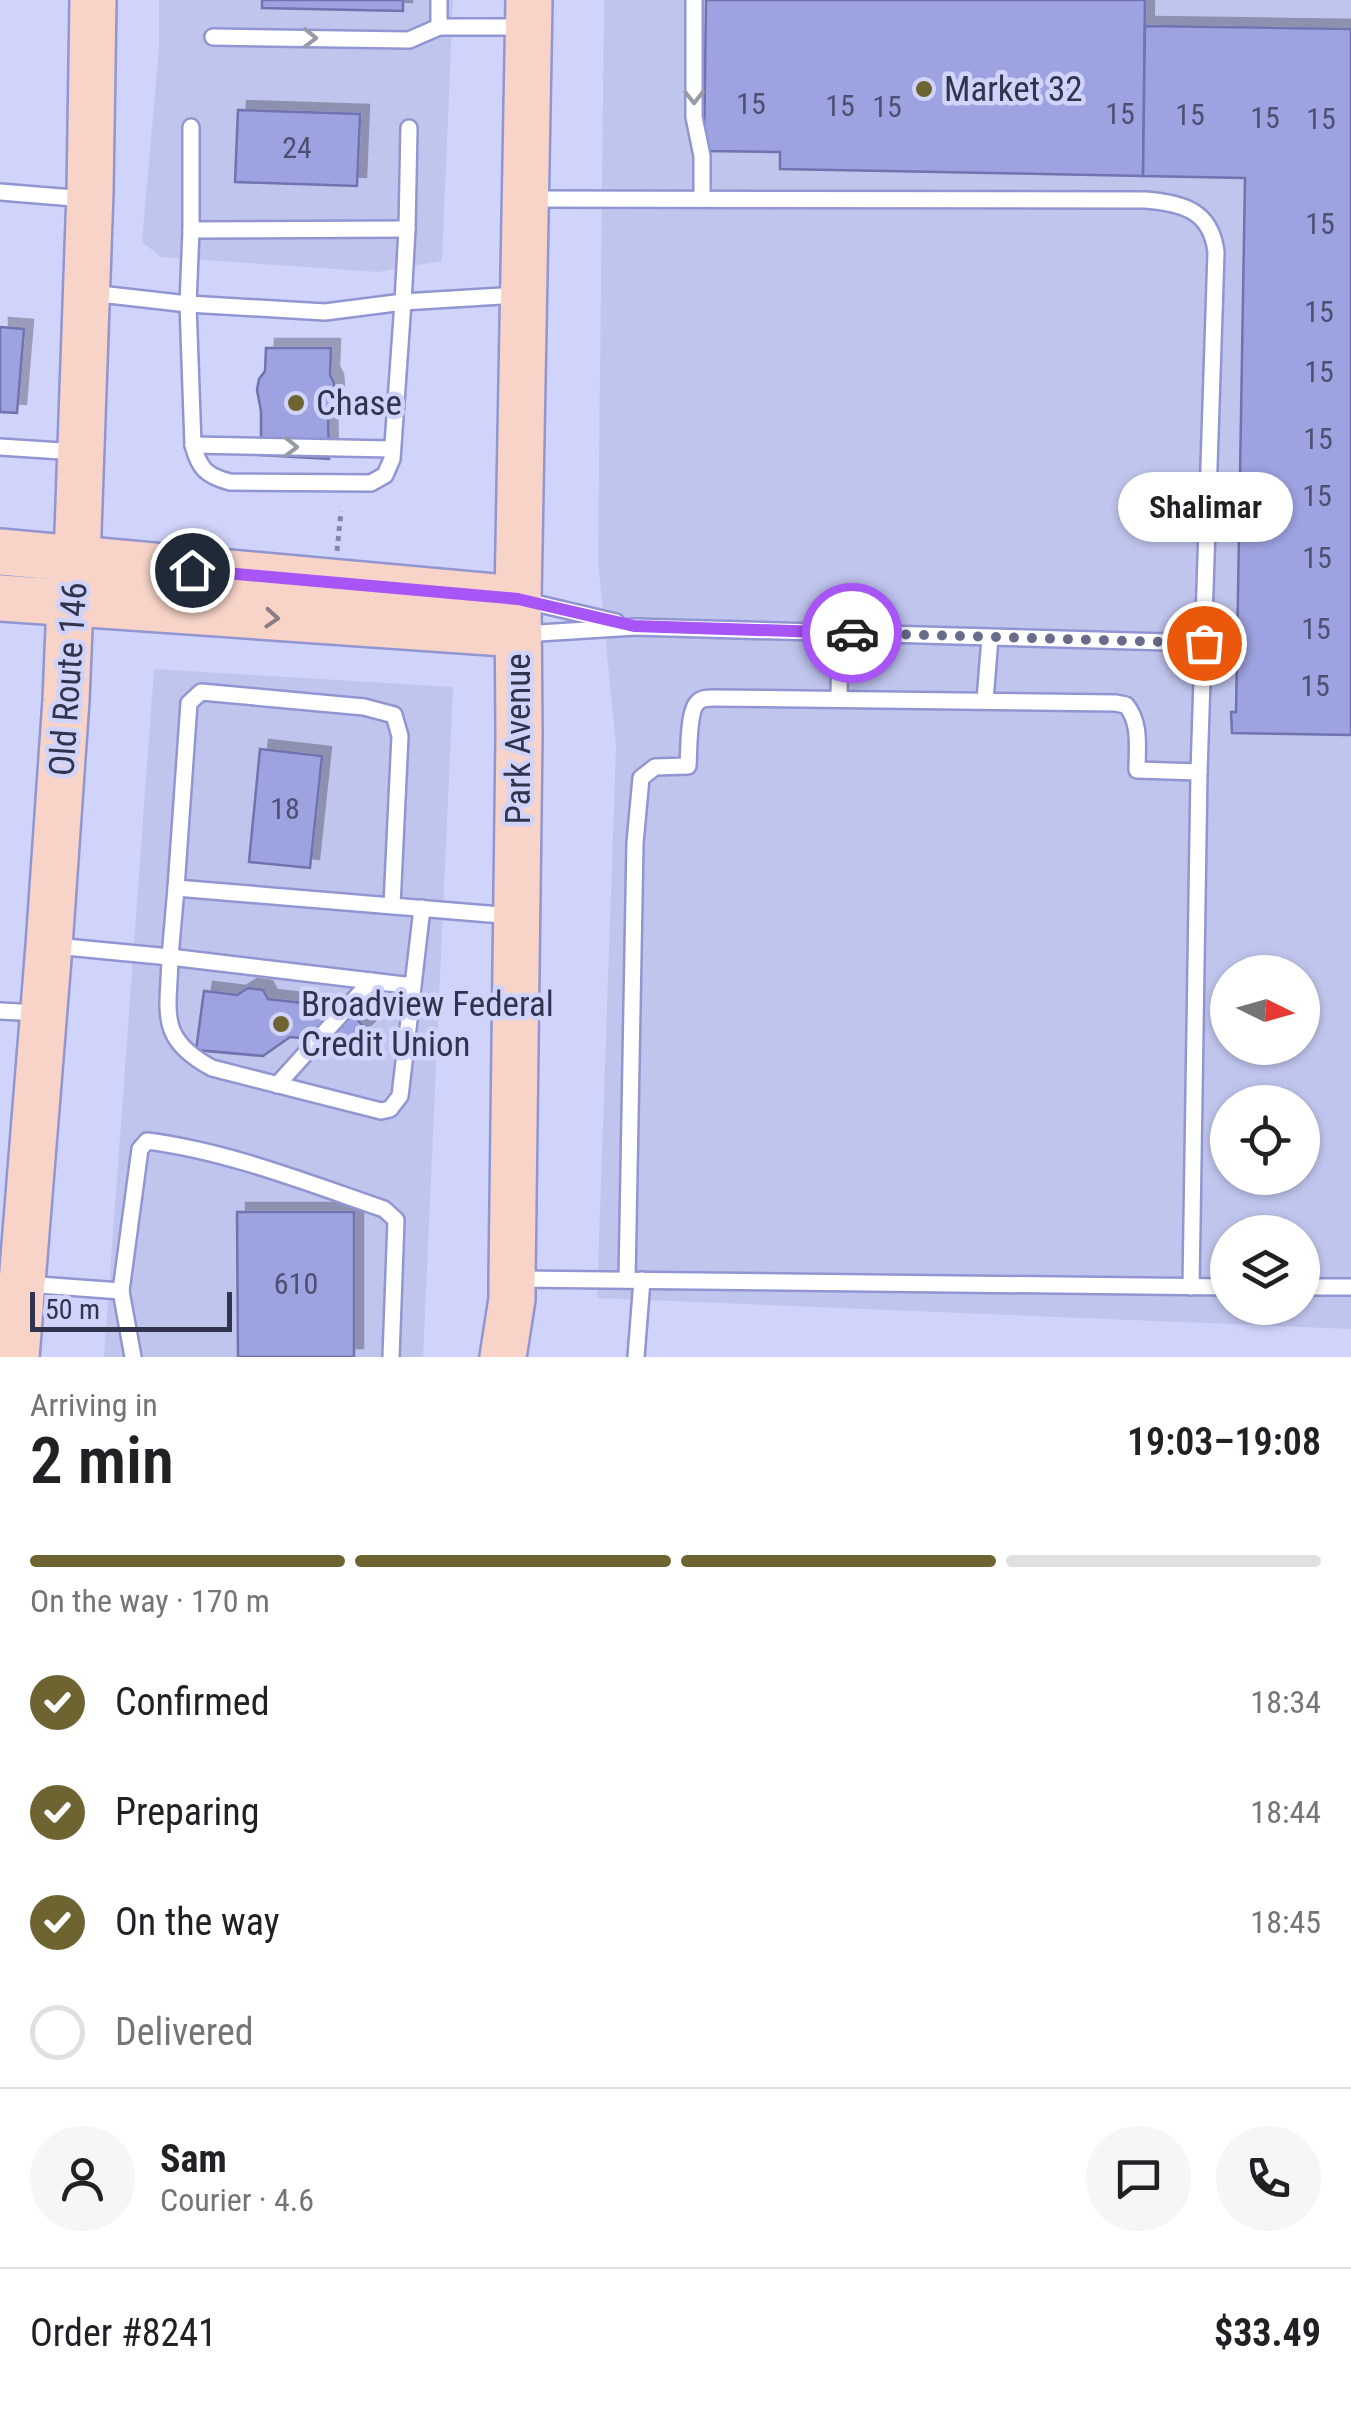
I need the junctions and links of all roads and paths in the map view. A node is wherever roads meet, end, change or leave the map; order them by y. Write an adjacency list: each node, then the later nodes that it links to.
1 (93, 0): 11 (street, Old Route 146)
2 (439, 0): 5 (lane)
3 (694, 0): 12 (lane, one-way to 12)
4 (529, 13): 5 (lane); 10 (street, Park Avenue)
5 (439, 26): 6 (lane, one-way to 5)
6 (213, 37)
7 (191, 127): 14 (lane)
8 (409, 128): 13 (lane)
9 (0, 192): 11 (lane)
10 (526, 199): 12 (lane); 16 (street, Park Avenue)
11 (90, 200): 15 (street, Old Route 146)
12 (702, 200): 33 (lane)
13 (407, 228): 14 (lane); 17 (lane)
14 (191, 230): 18 (lane)
15 (86, 293): 18 (lane); 22 (street, Old Route 146)
16 (524, 295): 17 (lane); 29 (street, Park Avenue)
17 (402, 302): 18 (lane); 21 (lane)
18 (188, 304): 19 (lane)
19 (193, 444): 21 (lane, one-way to 21); 21 (lane)
20 (0, 447): 22 (lane)
21 (392, 449)
22 (80, 452): 26 (street, Old Route 146)
23 (341, 511): 25 (path)
24 (0, 552): 26 (street)
25 (336, 558)
26 (77, 560): 28 (street, Old Route 146); 29 (street)
27 (0, 598): 28 (street)
28 (70, 604): 29 (street, one-way to 29); 41 (street, Old Route 146)
29 (518, 616): 30 (lane); 30 (lane); 40 (street, Park Avenue)
30 (634, 626): 31 (lane)
31 (840, 633): 32 (lane); 34 (lane)
32 (990, 638): 33 (lane); 35 (lane)
33 (1204, 643): 36 (lane)
34 (839, 698): 35 (lane); 47 (lane)
35 (985, 700): 36 (lane)
36 (1199, 772): 49 (lane)
37 (176, 888): 38 (lane); 38 (lane); 42 (lane)
38 (392, 906): 39 (lane)
39 (422, 908): 40 (lane); 44 (lane)
40 (517, 916): 53 (street, Park Avenue)
41 (48, 946): 42 (lane); 45 (street, Old Route 146)
42 (170, 957): 43 (lane); 46 (lane)
43 (370, 981): 44 (lane); 46 (lane)
44 (413, 986): 46 (lane)
45 (21, 1012): 48 (street, Old Route 146)
46 (277, 1085)
47 (634, 1280): 49 (lane); 53 (lane); 60 (lane)
48 (21, 1283): 54 (lane); 55 (street, Old Route 146)
49 (1190, 1287): 50 (lane)
50 (1210, 1287)
51 (1320, 1287): 52 (lane)
52 (1351, 1287)
53 (512, 1289): 58 (street, Park Avenue); 59 (street)
54 (121, 1291): 56 (lane); 57 (lane)
55 (16, 1357)
56 (133, 1357)
57 (390, 1357)
58 (503, 1357)
59 (522, 1357)
60 (636, 1357)

